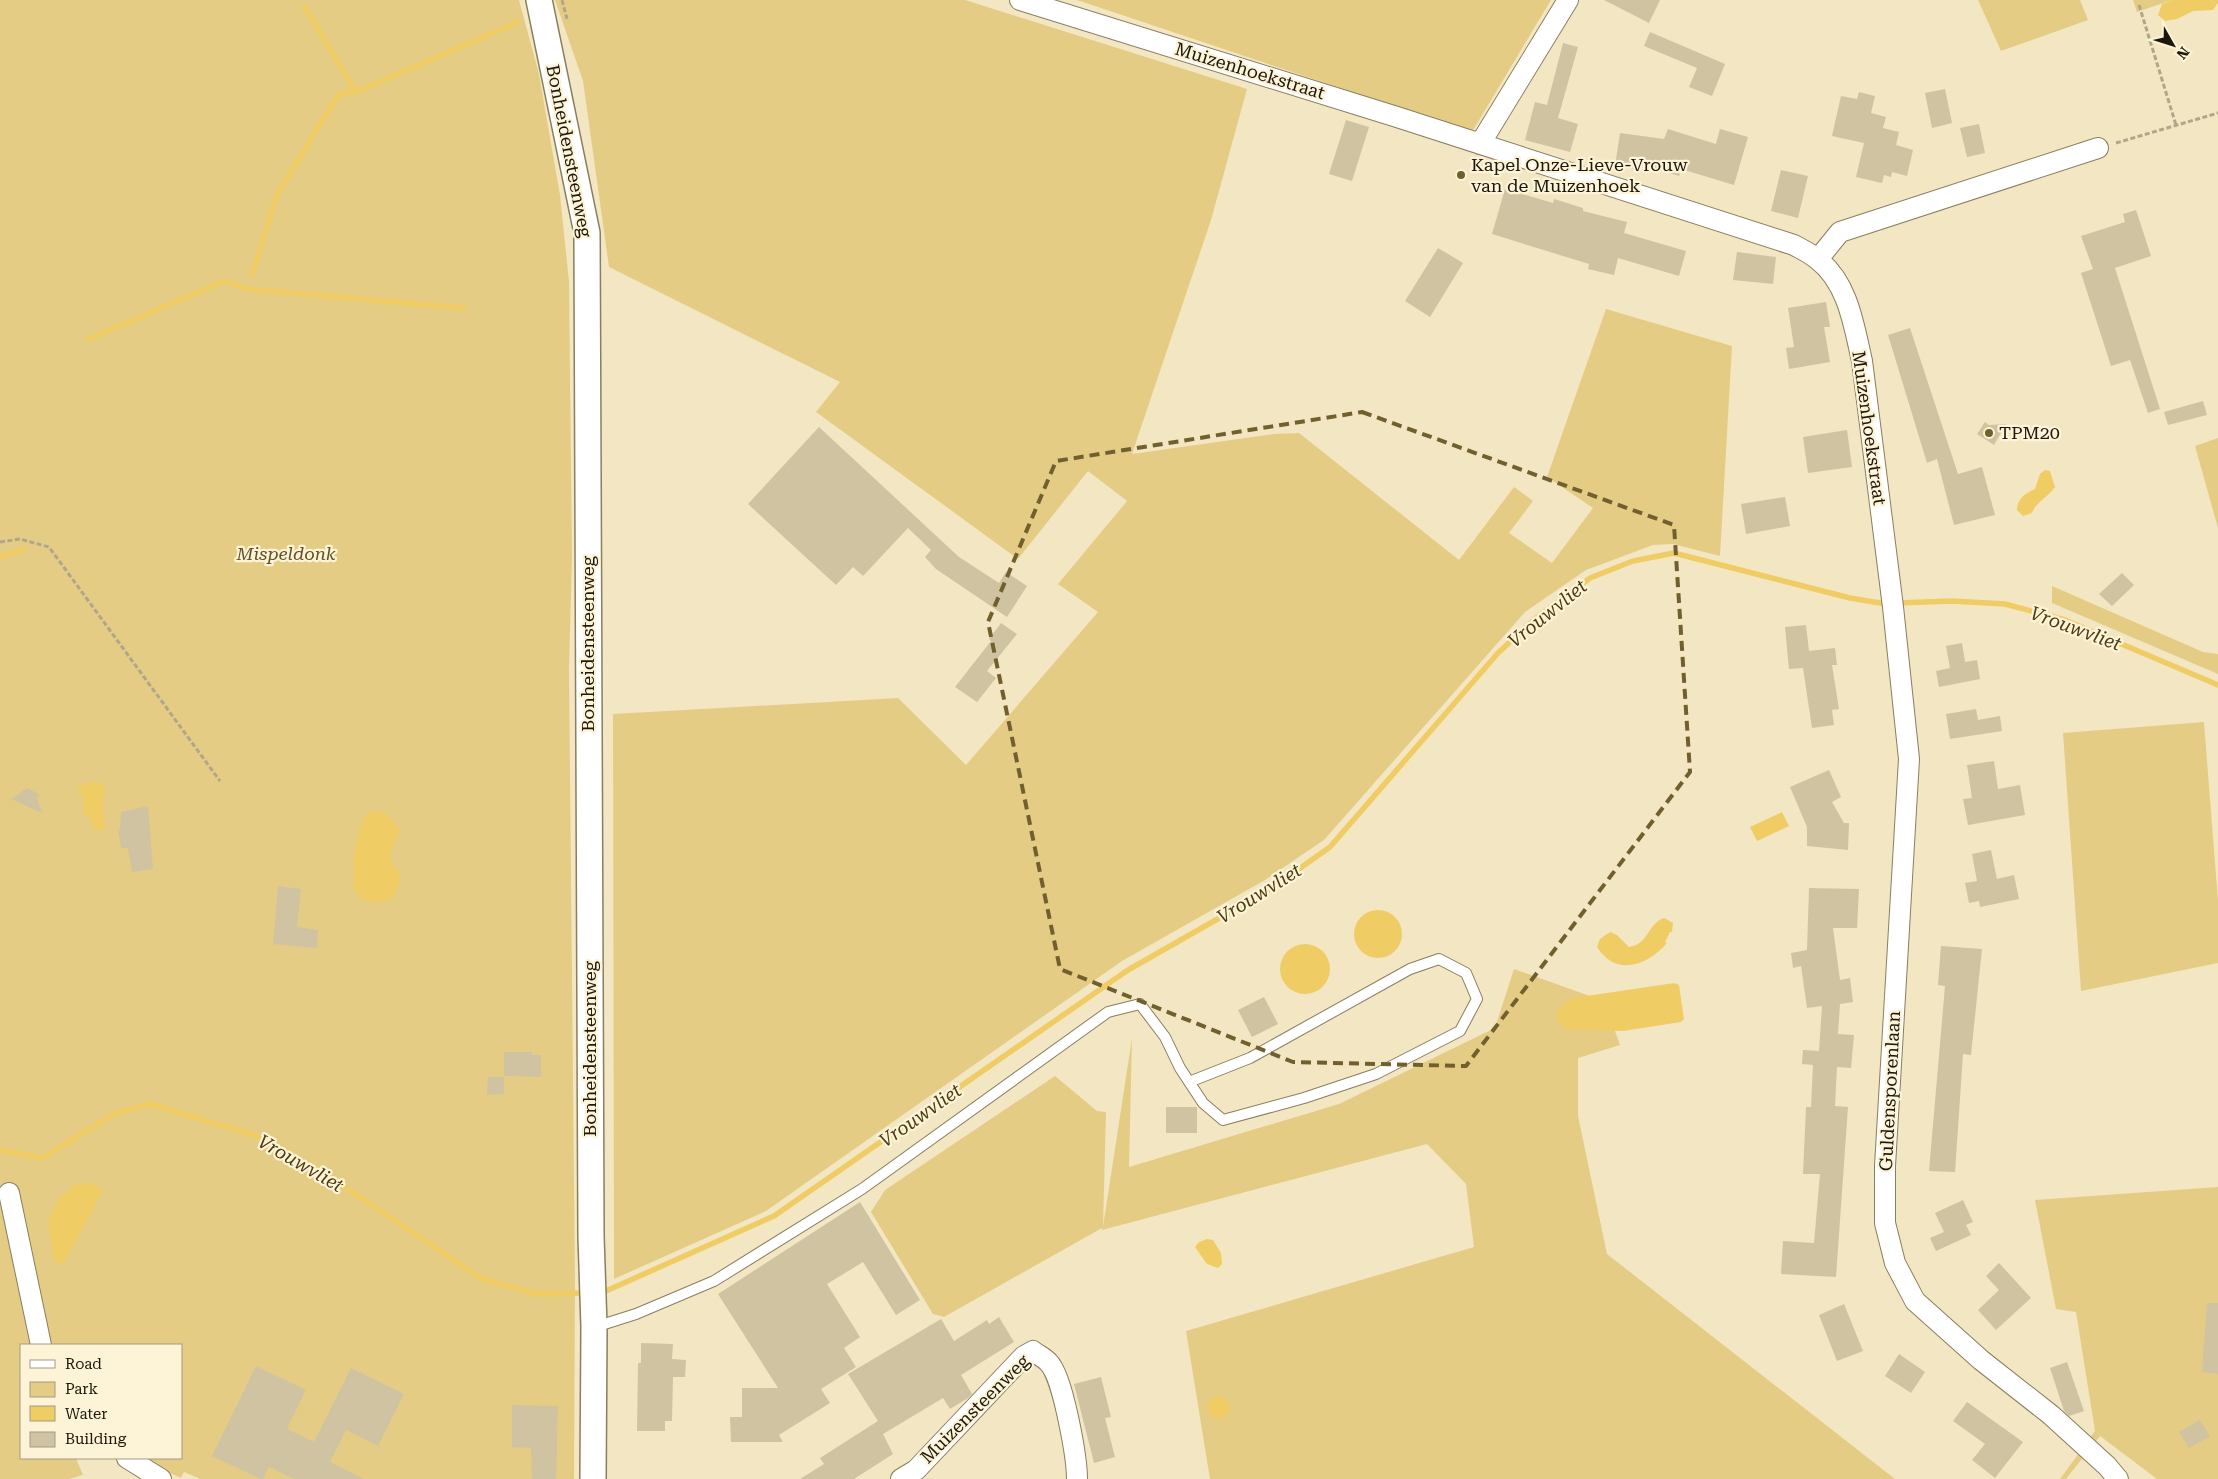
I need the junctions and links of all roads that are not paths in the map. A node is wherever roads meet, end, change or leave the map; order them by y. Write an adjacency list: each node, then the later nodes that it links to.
1 (539, 0): 10 (street, Bonheidensteenweg)
2 (1020, 0): 4 (street, Muizenhoekstraat)
3 (1568, 0): 4 (street)
4 (1480, 144): 6 (street, Muizenhoekstraat)
5 (2098, 148): 6 (street)
6 (1818, 259): 7 (street, Muizenhoekstraat)
7 (1892, 603): 17 (street, Guldensporenlaan)
8 (1189, 1082): 8 (lane); 10 (lane)
9 (9, 1193): 11 (street)
10 (593, 1301): 14 (street)
11 (42, 1344)
12 (130, 1459): 13 (street)
13 (161, 1479)
14 (593, 1479)
15 (902, 1479): 16 (street, Muizensteenweg)
16 (1077, 1479)
17 (2118, 1479)

